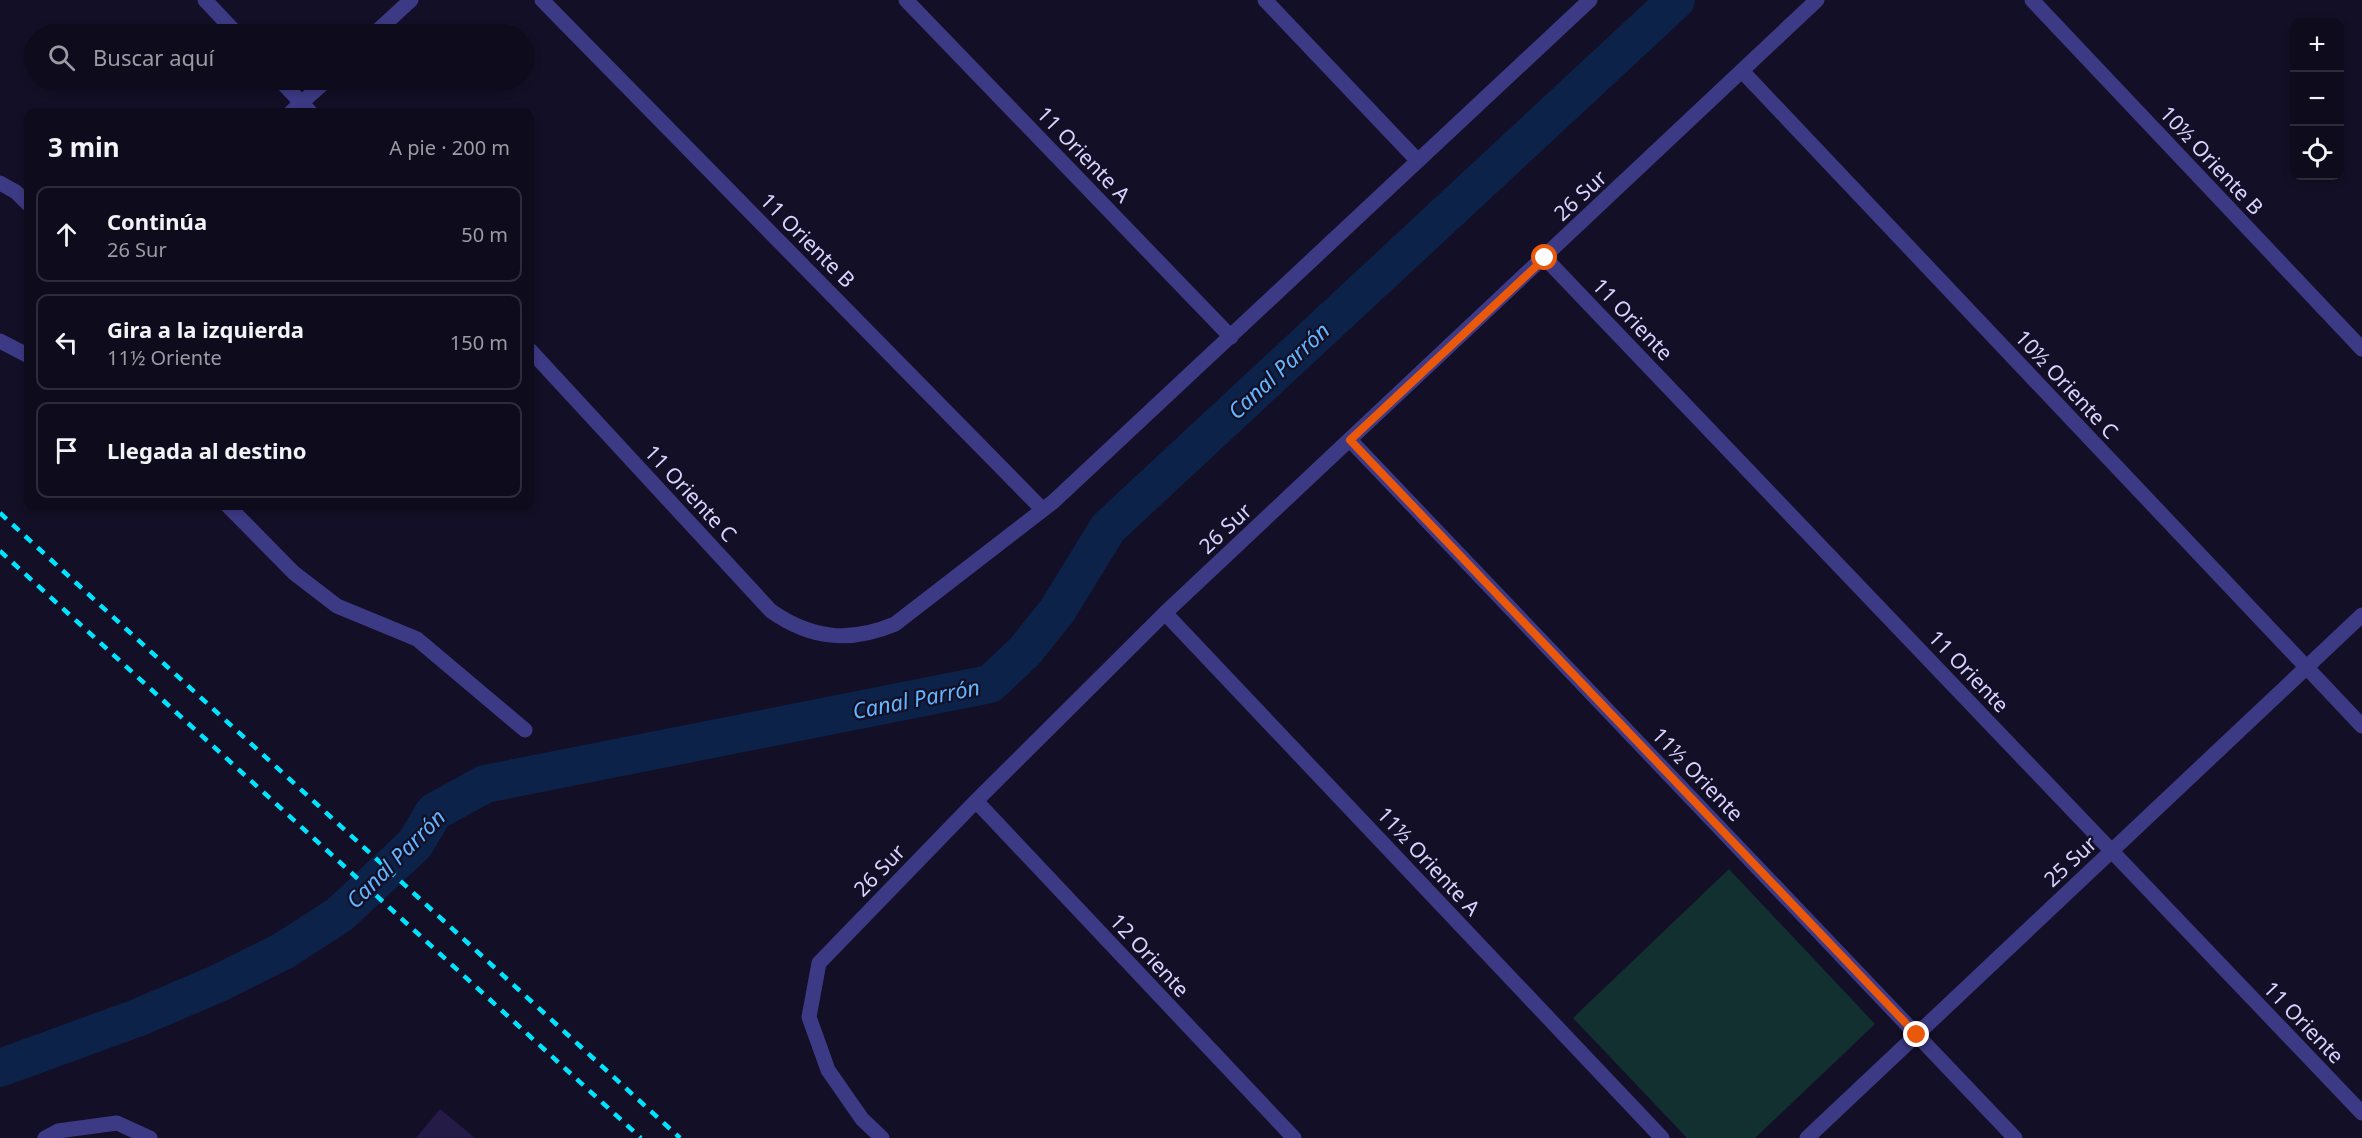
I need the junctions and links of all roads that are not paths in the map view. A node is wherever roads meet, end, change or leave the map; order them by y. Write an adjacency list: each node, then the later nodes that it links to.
1 (205, 0): 9 (street)
2 (411, 0): 10 (street)
3 (542, 0): 27 (street, 11 Oriente B)
4 (906, 0): 20 (street, 11 Oriente A)
5 (1265, 0): 16 (street)
6 (1590, 0): 16 (street)
7 (1817, 0): 11 (street, 26 Sur)
8 (2032, 0): 22 (street, 10½ Oriente B)
9 (228, 24)
10 (385, 24)
11 (1742, 71): 19 (street, 26 Sur); 30 (street, 10½ Oriente C)
12 (287, 90): 14 (street)
13 (318, 90): 15 (street)
14 (300, 108)
15 (302, 108)
16 (1418, 161): 20 (street)
17 (0, 183): 18 (street)
18 (24, 200)
19 (1545, 258): 25 (street, 26 Sur); 34 (street, 11 Oriente)
20 (1231, 337): 27 (street)
21 (0, 340): 23 (street)
22 (2362, 349)
23 (24, 353)
24 (534, 354): 27 (street, 11 Oriente C)
25 (1350, 440): 28 (street, 26 Sur); 35 (street, 11½ Oriente)
26 (232, 510): 32 (street)
27 (1043, 510)
28 (1165, 613): 33 (street, 26 Sur); 41 (street, 11½ Oriente A)
29 (2362, 615): 30 (street, 25 Sur)
30 (2306, 667): 31 (street, 10½ Oriente C); 34 (street, 25 Sur)
31 (2362, 726)
32 (525, 730)
33 (976, 801): 39 (street, 26 Sur); 40 (street, 12 Oriente)
34 (2112, 851): 35 (street, 25 Sur); 36 (street, 11 Oriente)
35 (1917, 1035): 42 (street, 25 Sur); 43 (street, 11½ Oriente)
36 (2362, 1113)
37 (45, 1138): 38 (street)
38 (150, 1138)
39 (882, 1138)
40 (1294, 1138)
41 (1662, 1138)
42 (1807, 1138)
43 (2015, 1138)

